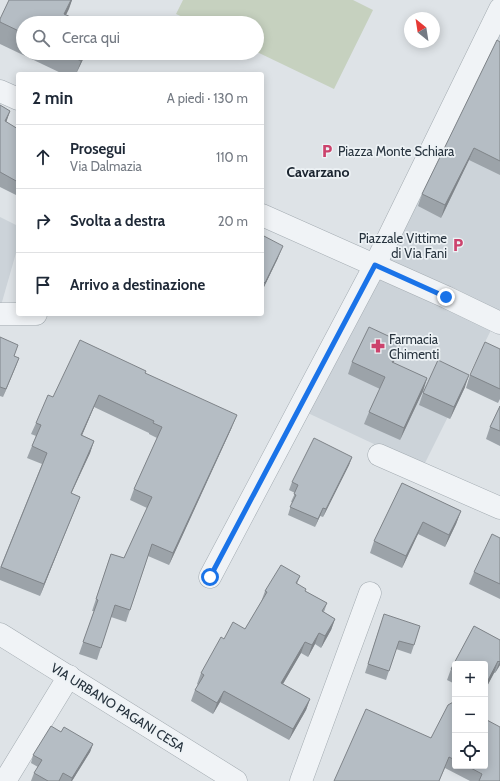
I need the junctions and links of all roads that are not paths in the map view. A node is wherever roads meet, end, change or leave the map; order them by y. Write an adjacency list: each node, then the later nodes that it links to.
1 (498, 21): 5 (street)
2 (0, 91): 3 (street)
3 (16, 98)
4 (264, 216): 5 (street)
5 (375, 265): 8 (street); 11 (street)
6 (0, 314): 7 (street)
7 (16, 314)
8 (500, 323)
9 (379, 456): 10 (street)
10 (500, 508)
11 (210, 577)
12 (370, 593): 17 (street)
13 (0, 634): 14 (street, VIA URBANO PAGANI CESA)
14 (69, 676): 15 (street); 16 (street, VIA URBANO PAGANI CESA)
15 (5, 781)
16 (236, 781)
17 (301, 781)

